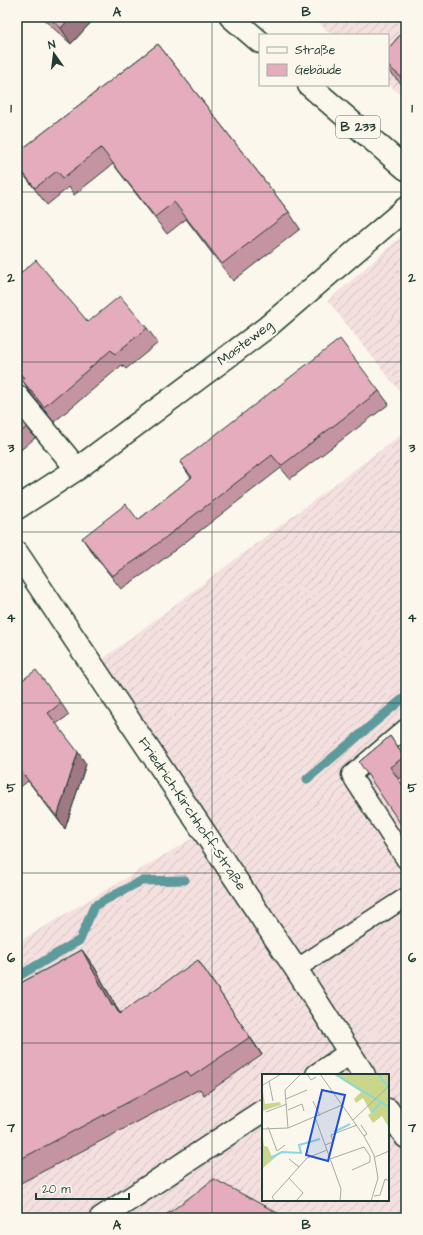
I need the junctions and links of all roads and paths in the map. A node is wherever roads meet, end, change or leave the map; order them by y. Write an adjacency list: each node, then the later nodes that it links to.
1 (231, 17): 2 (street)
2 (259, 41)
3 (310, 86): 4 (street, B 233)
4 (406, 168)
5 (406, 208): 7 (street, Masteweg)
6 (17, 396): 7 (street)
7 (77, 469): 8 (street, Masteweg)
8 (17, 508)
9 (17, 553): 13 (street, Friedrich-Kirchhoff-Straße)
10 (406, 728): 11 (lane)
11 (406, 860)
12 (406, 897): 13 (lane)
13 (296, 969): 14 (street, Friedrich-Kirchhoff-Straße)
14 (350, 1053): 15 (street); 16 (street, Friedrich-Kirchhoff-Straße)
15 (318, 1074)
16 (363, 1074)
17 (262, 1112): 20 (street)
18 (389, 1112): 19 (street)
19 (406, 1137)
20 (101, 1218)

